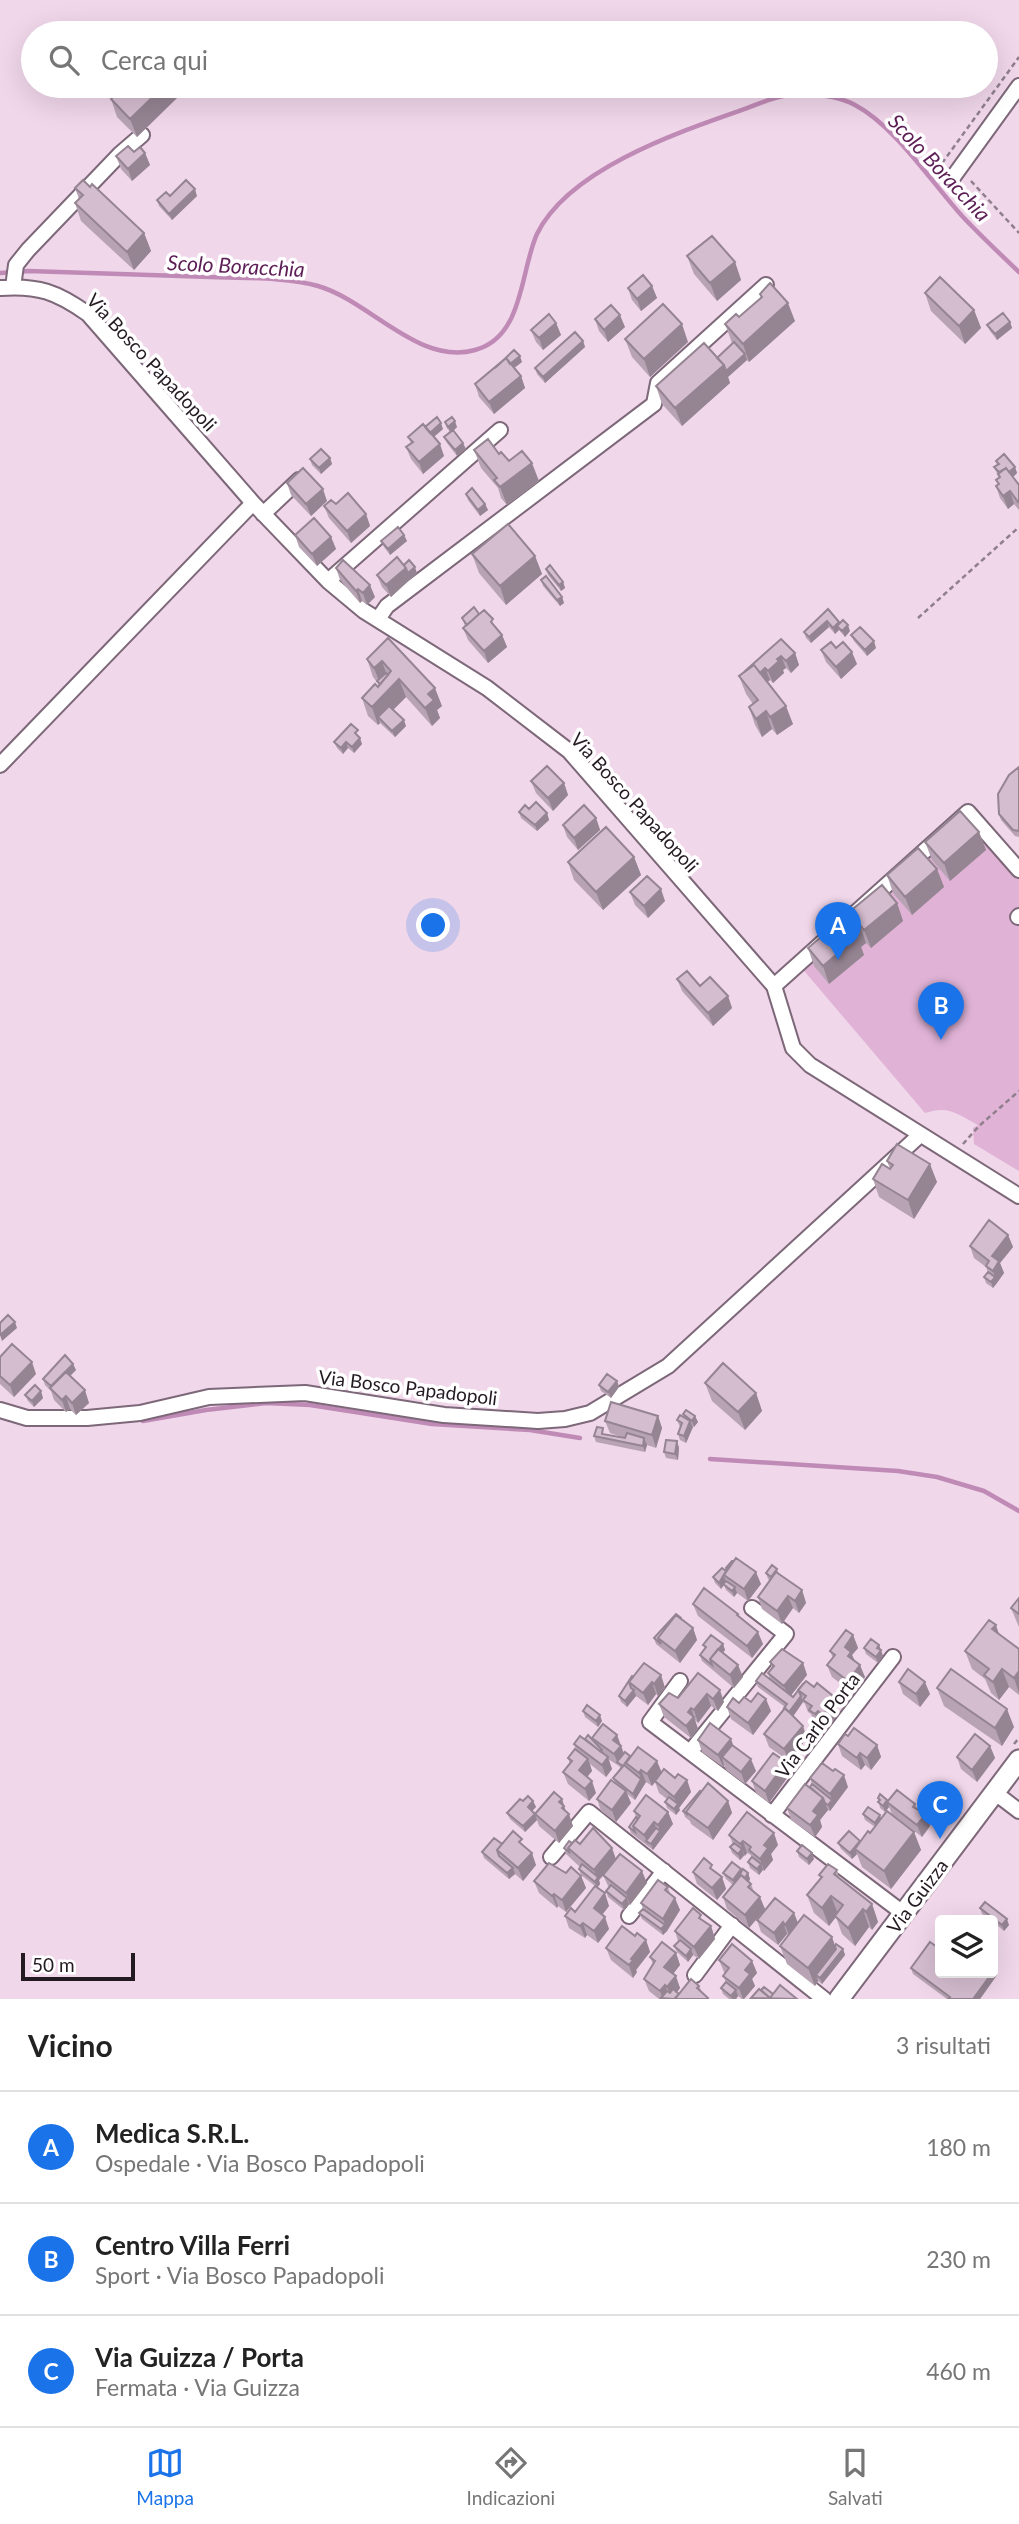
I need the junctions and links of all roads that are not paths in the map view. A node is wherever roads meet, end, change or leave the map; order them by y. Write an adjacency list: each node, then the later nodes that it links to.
1 (1019, 86): 3 (street)
2 (142, 135): 4 (street)
3 (951, 180)
4 (11, 280): 8 (street, Via Bosco Papadopoli)
5 (766, 285): 10 (street)
6 (500, 430): 9 (street)
7 (299, 480): 8 (street)
8 (258, 508): 9 (street, Via Bosco Papadopoli); 11 (street)
9 (328, 581): 10 (street, Via Bosco Papadopoli)
10 (378, 619): 13 (street, Via Bosco Papadopoli)
11 (0, 765)
12 (1019, 870): 13 (street)
13 (774, 986): 14 (street, Via Bosco Papadopoli)
14 (920, 1135): 15 (street, Via Bosco Papadopoli); 16 (street, Via Bosco Papadopoli)
15 (1019, 1196)
16 (0, 1410)
17 (752, 1608): 20 (street)
18 (892, 1657): 24 (street, Via Carlo Porta)
19 (680, 1681): 20 (street)
20 (690, 1752): 24 (street)
21 (1008, 1767): 22 (main road, Via Guizza)
22 (994, 1792): 23 (street); 27 (main road, Via Guizza)
23 (1019, 1811)
24 (772, 1815): 27 (street)
25 (551, 1857): 26 (street)
26 (664, 1871): 28 (street); 29 (street)
27 (904, 1913): 32 (main road, Via Guizza)
28 (629, 1916)
29 (732, 1925): 30 (street); 31 (street)
30 (695, 1975)
31 (824, 1999)
32 (839, 1999)

